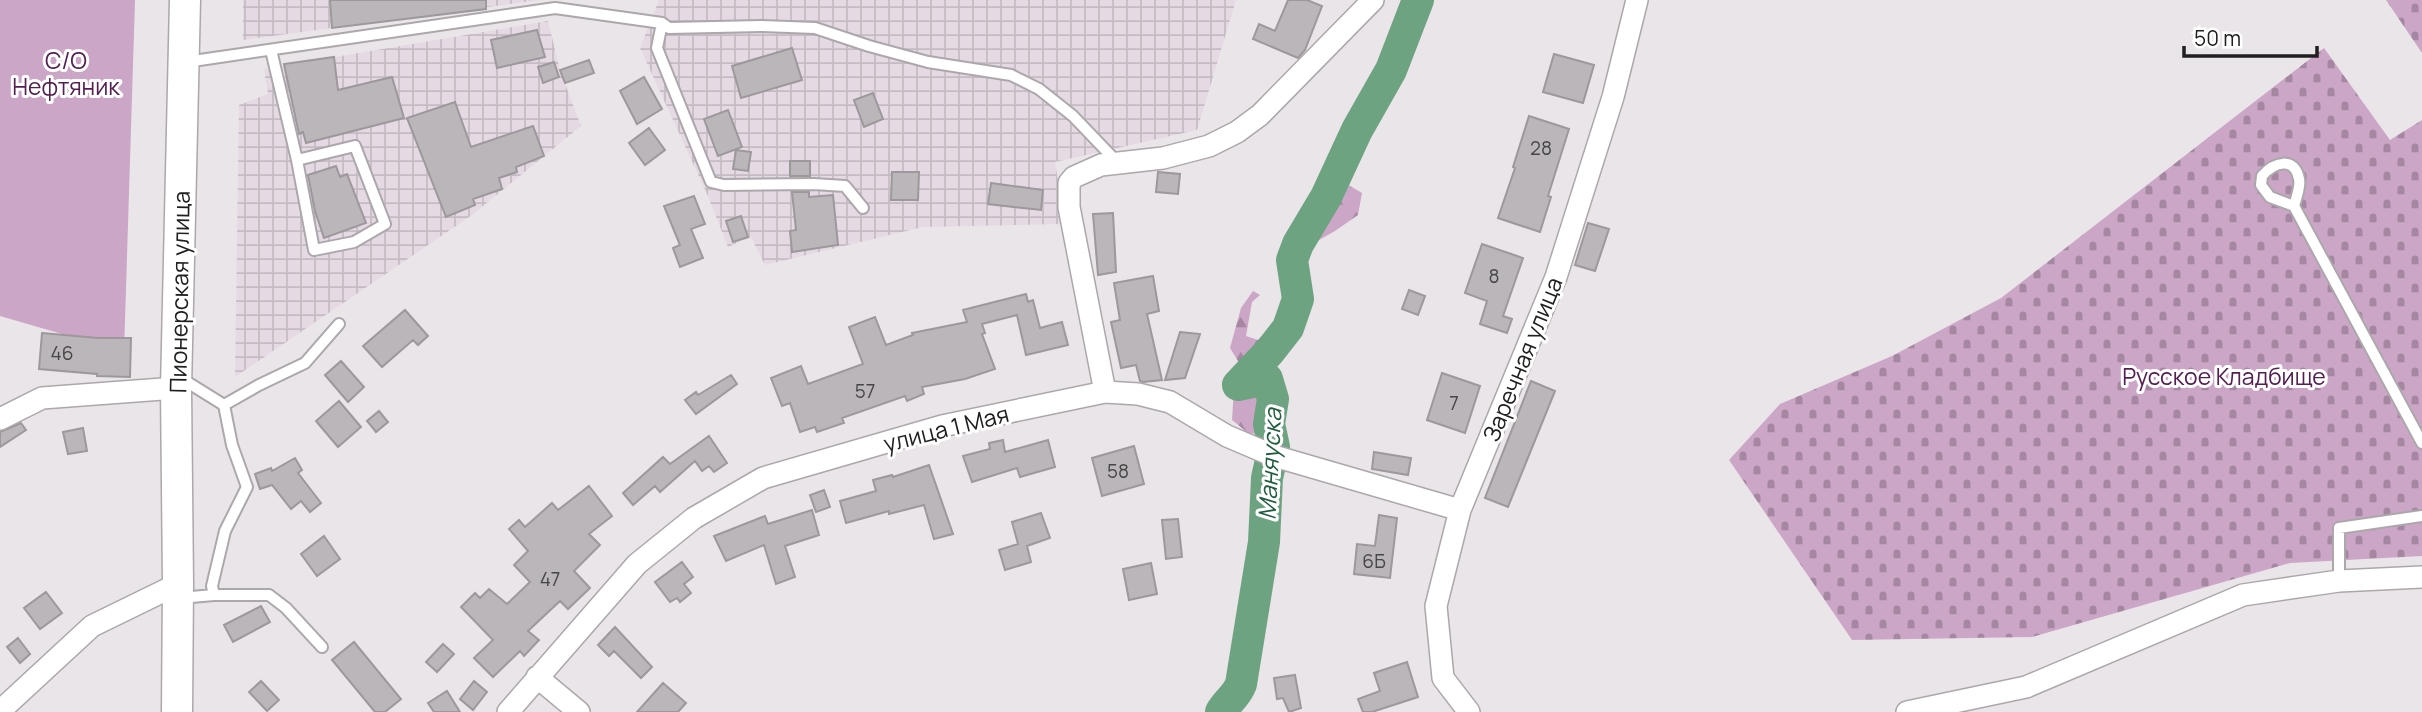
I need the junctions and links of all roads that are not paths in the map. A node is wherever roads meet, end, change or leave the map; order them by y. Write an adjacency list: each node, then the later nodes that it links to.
1 (185, 0): 6 (main road, Пионерская улица)
2 (1373, 0): 8 (street)
3 (1637, 0): 17 (street, Заречная улица)
4 (662, 23): 5 (lane); 8 (lane); 10 (lane)
5 (271, 50): 6 (lane); 7 (lane)
6 (183, 62): 12 (main road, Пионерская улица)
7 (297, 160): 7 (lane)
8 (1118, 163): 13 (street)
9 (2294, 206): 16 (lane)
10 (863, 208)
11 (339, 324): 14 (lane)
12 (176, 382): 14 (lane); 15 (street); 21 (main road, Пионерская улица)
13 (1105, 392): 17 (street, улица 1 Мая); 24 (street, улица 1 Мая)
14 (224, 405): 22 (lane)
15 (0, 419)
16 (2422, 443)
17 (1460, 510): 29 (street, Заречная улица)
18 (2422, 516): 20 (lane)
19 (2422, 578): 20 (street)
20 (2339, 581): 30 (street)
21 (178, 591): 22 (lane); 25 (street); 26 (main road, Пионерская улица)
22 (214, 596): 23 (lane)
23 (322, 647)
24 (537, 677): 27 (street, улица 1 Мая); 28 (street)
25 (0, 711)
26 (177, 712)
27 (508, 712)
28 (579, 712)
29 (1469, 712)
30 (1907, 712)

